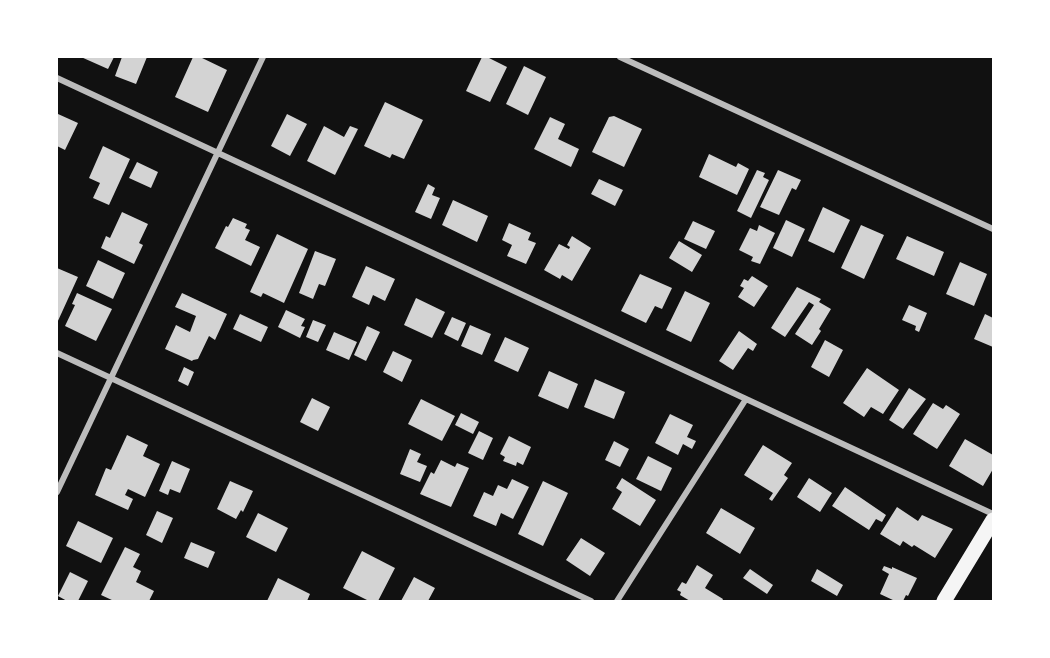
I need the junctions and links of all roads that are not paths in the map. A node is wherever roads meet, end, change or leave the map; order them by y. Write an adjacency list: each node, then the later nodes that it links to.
1 (263, 57): 4 (street)
2 (620, 57): 5 (street)
3 (57, 78): 4 (street)
4 (218, 153): 7 (street); 8 (street)
5 (993, 229)
6 (57, 353): 7 (street)
7 (111, 378): 9 (street); 12 (street)
8 (746, 399): 10 (street); 13 (street)
9 (57, 492)
10 (993, 514)
11 (993, 520): 14 (main road)
12 (591, 601)
13 (617, 601)
14 (944, 601)

